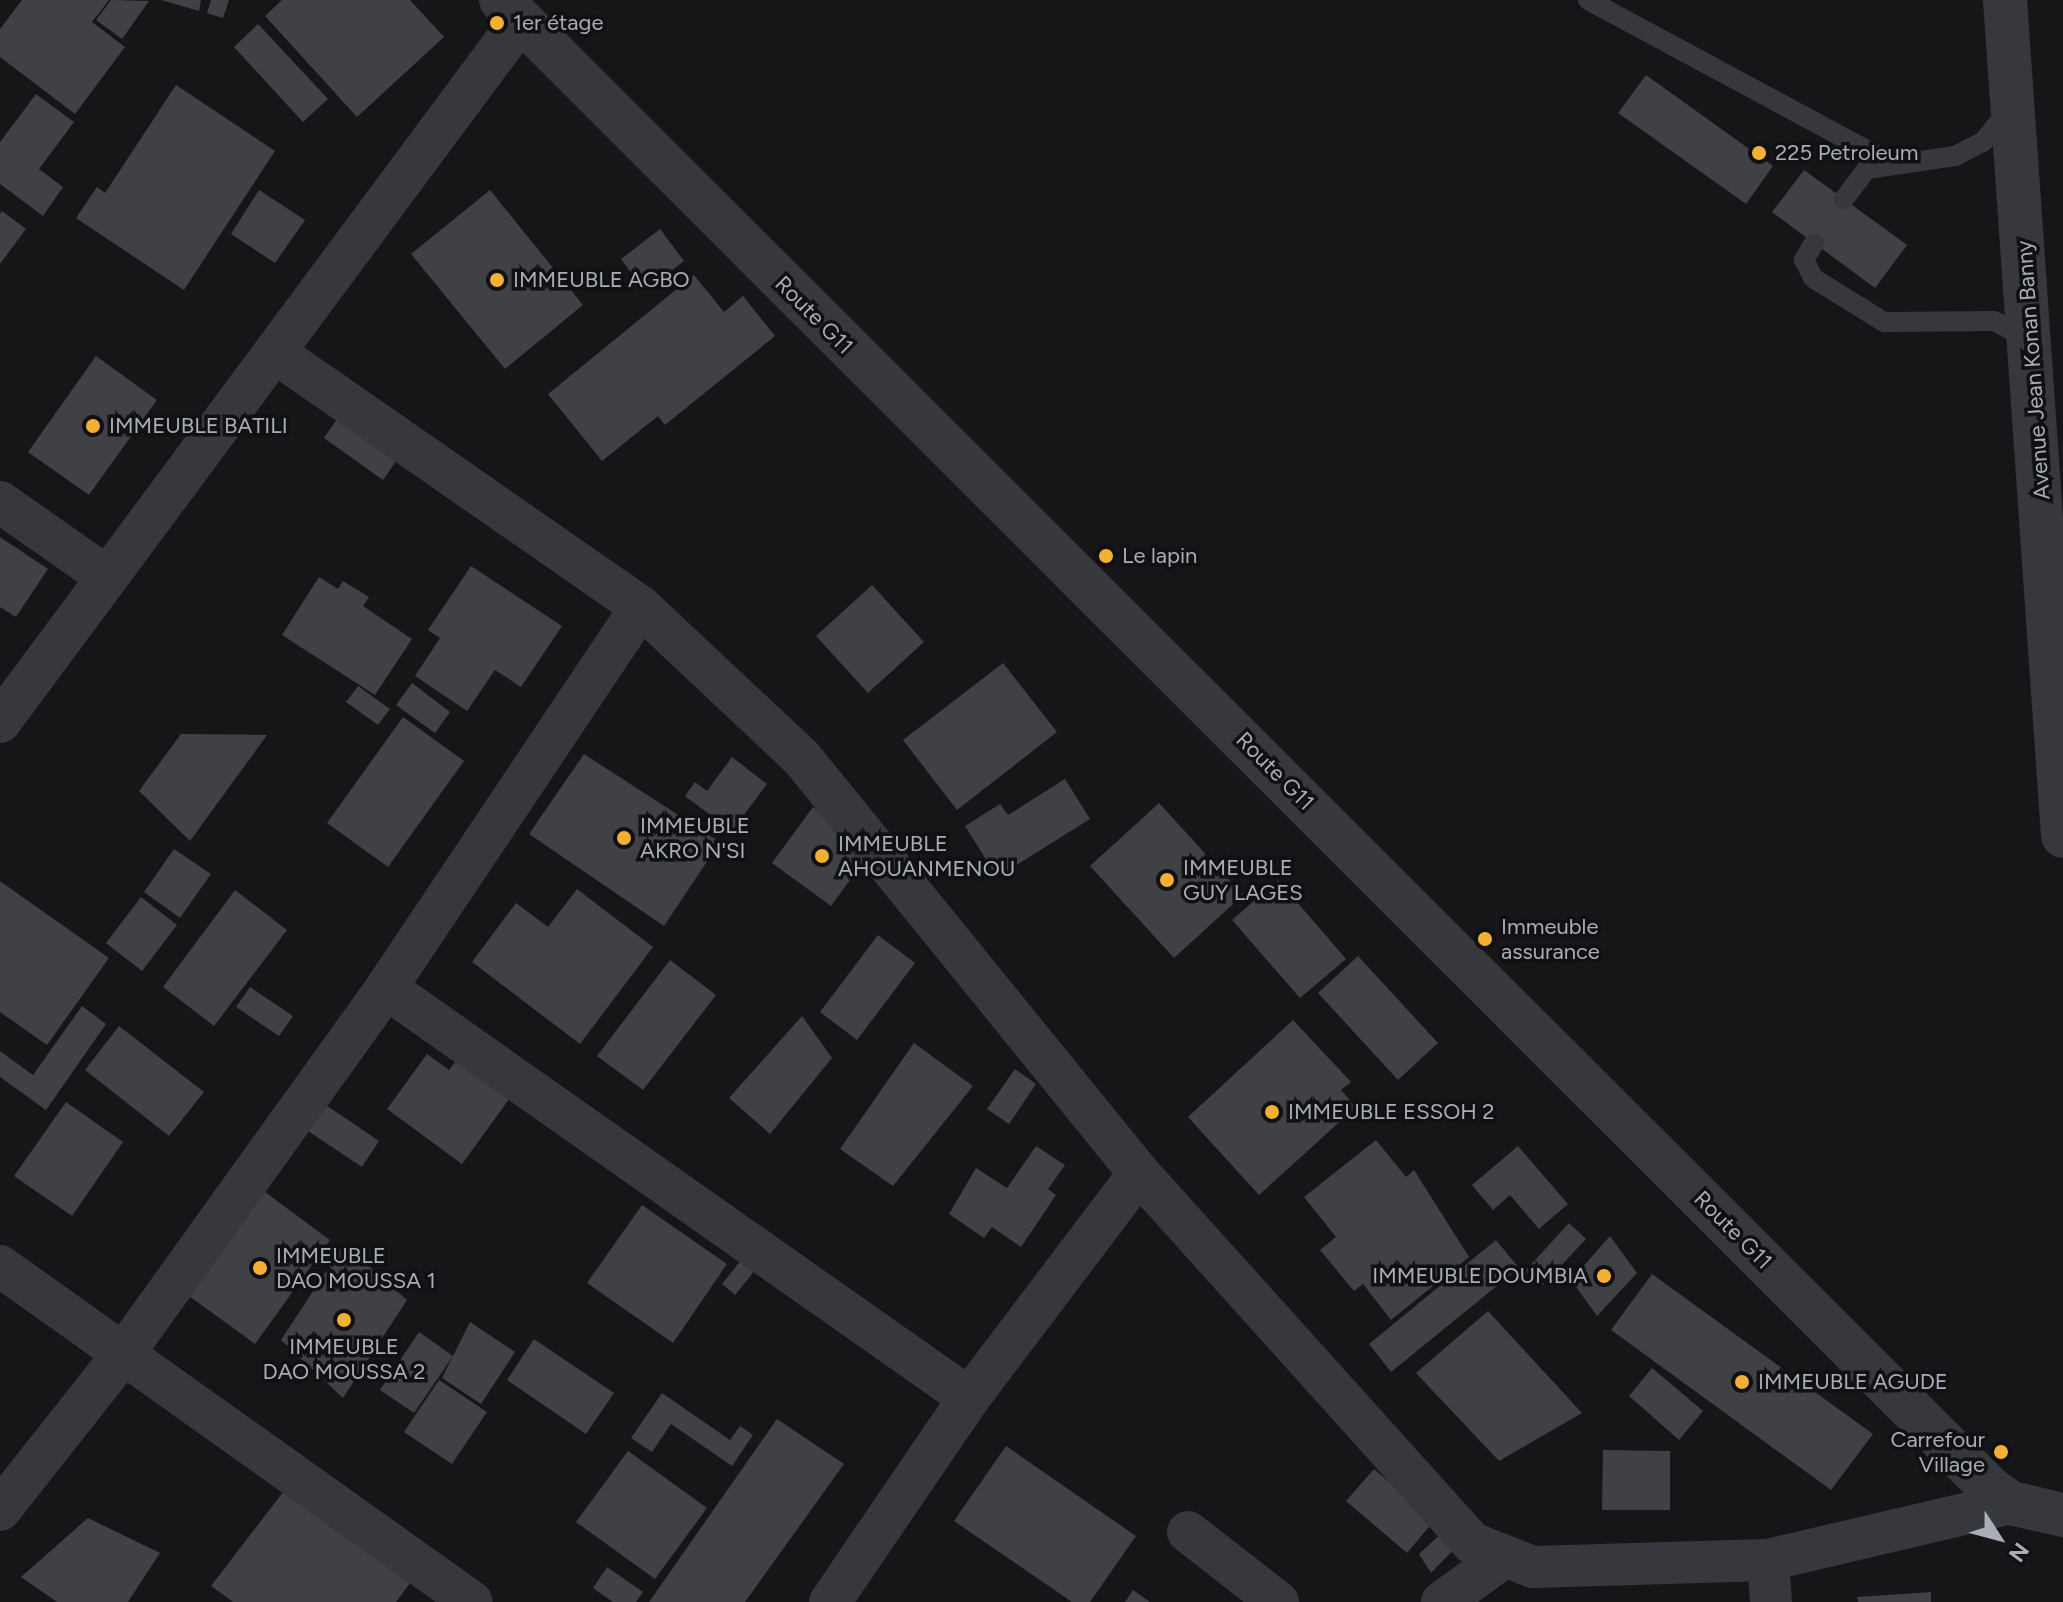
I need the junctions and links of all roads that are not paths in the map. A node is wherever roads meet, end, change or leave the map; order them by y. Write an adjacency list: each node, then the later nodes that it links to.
1 (1588, 0): 5 (lane)
2 (2005, 0): 4 (street, Avenue Jean Konan Banny)
3 (517, 7): 9 (street); 20 (street, Route G11)
4 (2015, 101): 5 (lane); 8 (street, Avenue Jean Konan Banny)
5 (1889, 162): 6 (lane)
6 (1844, 199)
7 (1814, 243): 8 (lane)
8 (2032, 343): 14 (street, Avenue Jean Konan Banny)
9 (277, 354): 11 (street); 12 (street)
10 (0, 502): 11 (street)
11 (107, 577): 13 (street)
12 (641, 607): 15 (street); 16 (street)
13 (0, 722)
14 (2063, 836)
15 (386, 988): 18 (street); 19 (street)
16 (1139, 1173): 19 (street); 24 (street)
17 (0, 1266): 18 (street)
18 (124, 1353): 21 (street); 26 (street)
19 (969, 1398): 27 (street)
20 (2011, 1503): 22 (street); 25 (street)
21 (0, 1510)
22 (2063, 1515)
23 (1188, 1532): 28 (street)
24 (1500, 1560): 25 (street); 29 (street)
25 (1768, 1560): 30 (street)
26 (470, 1601)
27 (830, 1602)
28 (1278, 1602)
29 (1442, 1602)
30 (1771, 1602)

